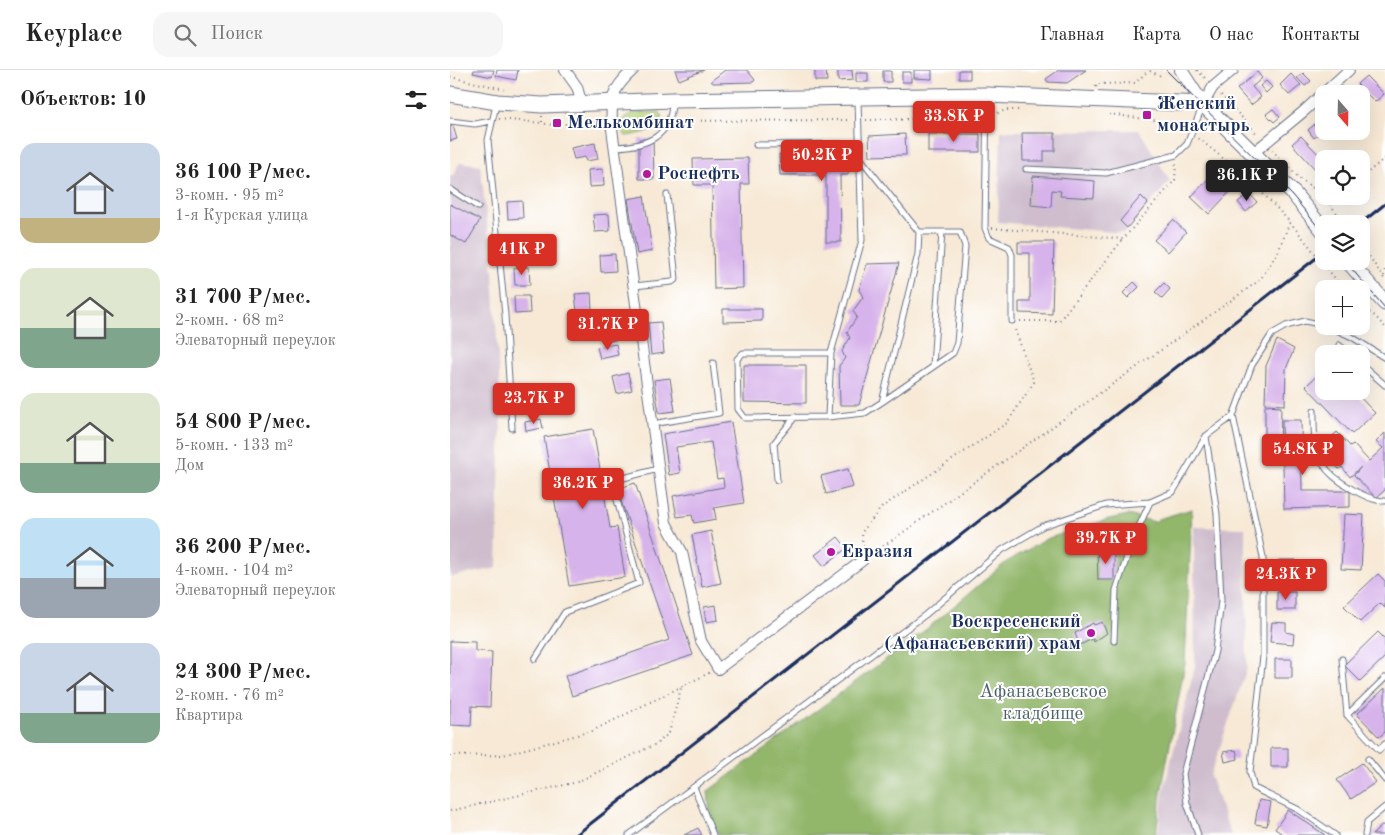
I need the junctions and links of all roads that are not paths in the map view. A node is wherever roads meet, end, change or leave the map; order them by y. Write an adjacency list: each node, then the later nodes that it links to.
1 (565, 70): 13 (street)
2 (633, 70): 11 (street)
3 (1181, 70): 12 (street)
4 (1233, 70): 12 (street)
5 (1349, 70): 19 (street)
6 (450, 94): 8 (main road)
7 (987, 95): 9 (main road); 12 (main road); 31 (lane)
8 (501, 96): 13 (main road); 15 (lane)
9 (858, 97): 10 (main road); 16 (lane)
10 (672, 100): 11 (main road); 18 (lane)
11 (611, 104): 13 (main road); 18 (street)
12 (1203, 104): 19 (main road); 21 (lane)
13 (582, 105)
14 (450, 121): 15 (lane)
15 (491, 122): 46 (lane)
16 (860, 144): 17 (lane); 20 (lane)
17 (756, 145)
18 (616, 148): 29 (street)
19 (1253, 153): 25 (main road)
20 (860, 158): 26 (lane); 34 (lane)
21 (1026, 169)
22 (450, 188): 24 (lane)
23 (667, 195): 29 (lane)
24 (478, 207)
25 (1315, 219)
26 (919, 232): 27 (lane); 40 (lane)
27 (942, 232): 37 (lane); 37 (lane)
28 (1355, 270): 30 (main road)
29 (634, 286): 45 (street)
30 (1385, 303)
31 (1012, 320)
32 (1315, 323): 42 (lane)
33 (1348, 335): 35 (lane)
34 (831, 353): 43 (lane); 44 (lane)
35 (1385, 358)
36 (713, 364): 45 (lane)
37 (933, 366): 40 (lane)
38 (1370, 372): 39 (lane)
39 (1385, 385)
40 (882, 402): 44 (lane)
41 (1314, 411): 50 (lane)
42 (1232, 416): 47 (lane); 66 (lane)
43 (795, 417): 44 (lane); 49 (lane)
44 (828, 417)
45 (652, 424): 48 (street)
46 (512, 428)
47 (1206, 436): 51 (lane); 65 (lane)
48 (658, 469): 52 (street); 54 (lane)
49 (777, 480)
50 (1385, 501)
51 (1150, 502): 53 (lane); 61 (lane)
52 (863, 560)
53 (1114, 641)
54 (535, 660)
55 (1342, 660): 57 (lane)
56 (1385, 678): 57 (lane)
57 (1347, 715): 58 (lane)
58 (1385, 744)
59 (1368, 760): 60 (lane)
60 (1385, 780)
61 (694, 787): 63 (lane); 64 (lane)
62 (1385, 806): 67 (lane)
63 (628, 835)
64 (713, 835)
65 (1198, 835)
66 (1335, 835)
67 (1365, 835)

